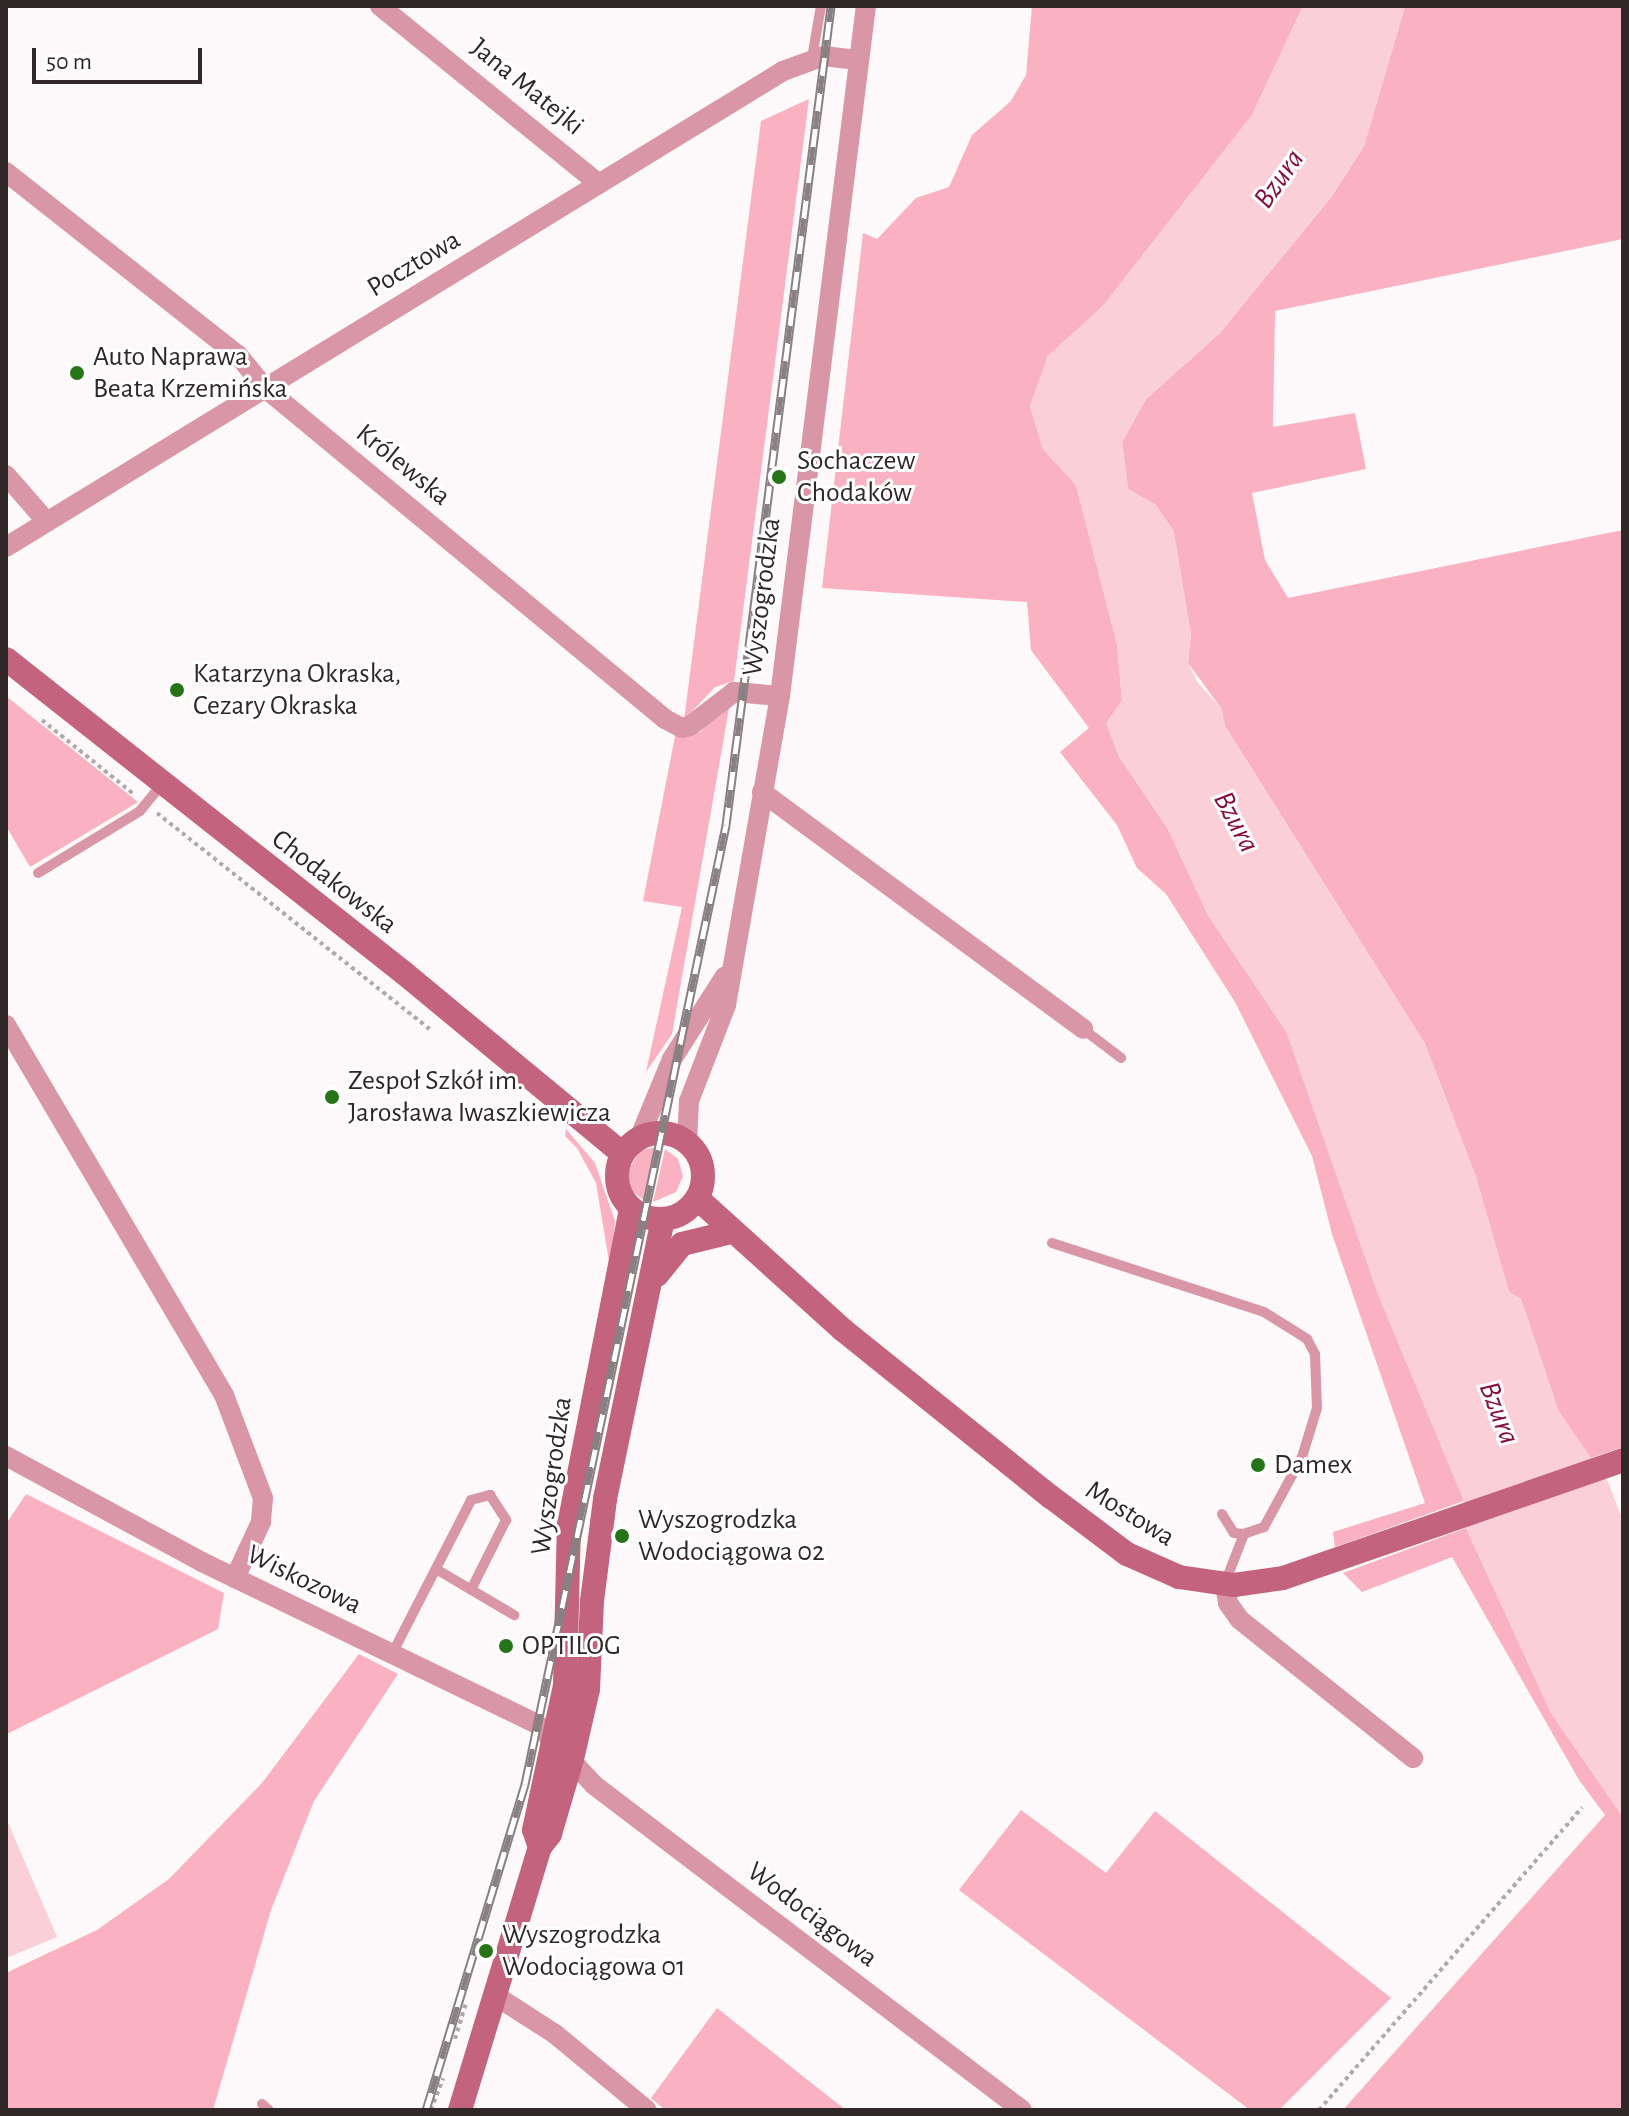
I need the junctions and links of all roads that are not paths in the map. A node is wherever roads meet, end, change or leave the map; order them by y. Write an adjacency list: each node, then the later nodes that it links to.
1 (380, 6): 7 (street, Jana Matejki)
2 (821, 6): 4 (lane)
3 (866, 6): 5 (street, Wyszogrodzka)
4 (812, 58): 5 (street); 7 (street, Pocztowa)
5 (859, 60): 13 (street, Wyszogrodzka)
6 (6, 172): 8 (street, Królewska)
7 (599, 184): 8 (street, Pocztowa)
8 (264, 387): 10 (street, Pocztowa); 13 (street, Królewska)
9 (6, 475): 10 (street)
10 (47, 522): 11 (street, Pocztowa)
11 (6, 547)
12 (6, 659): 14 (main road, Chodakowska)
13 (780, 696): 15 (street, Wyszogrodzka)
14 (162, 784): 16 (lane); 22 (main road, Chodakowska)
15 (762, 792): 17 (street, Wyszogrodzka); 19 (street)
16 (38, 873)
17 (736, 955): 21 (street, Wyszogrodzka); 22 (street, Wyszogrodzka)
18 (6, 1025): 34 (street)
19 (1083, 1029): 20 (lane)
20 (1121, 1058)
21 (687, 1143): 22 (main road); 23 (main road)
22 (631, 1146): 24 (main road)
23 (697, 1198): 25 (main road); 26 (main road, Mostowa)
24 (631, 1209): 25 (main road); 39 (main road, Wyszogrodzka)
25 (663, 1219): 28 (main road, Wyszogrodzka)
26 (731, 1232): 28 (main road); 35 (main road, Mostowa)
27 (1052, 1243): 32 (lane)
28 (653, 1284): 41 (main road, Wyszogrodzka)
29 (6, 1456): 34 (street, Wiskozowa)
30 (1623, 1460): 35 (main road, Mostowa)
31 (1222, 1514): 32 (lane)
32 (1244, 1534): 35 (lane)
33 (436, 1569): 36 (lane); 36 (lane); 38 (lane)
34 (235, 1578): 38 (street, Wiskozowa)
35 (1225, 1584): 40 (street)
36 (471, 1590): 37 (lane)
37 (514, 1615)
38 (392, 1654): 39 (street, Wiskozowa)
39 (556, 1740): 41 (street, Wiskozowa); 42 (main road, Wyszogrodzka)
40 (1413, 1758)
41 (572, 1759): 42 (main road, Wyszogrodzka); 46 (street, Wodociągowa)
42 (540, 1847): 43 (main road, Wyszogrodzka)
43 (496, 1996): 44 (main road, Wyszogrodzka); 45 (street)
44 (460, 2110)
45 (647, 2110)
46 (1022, 2110)

